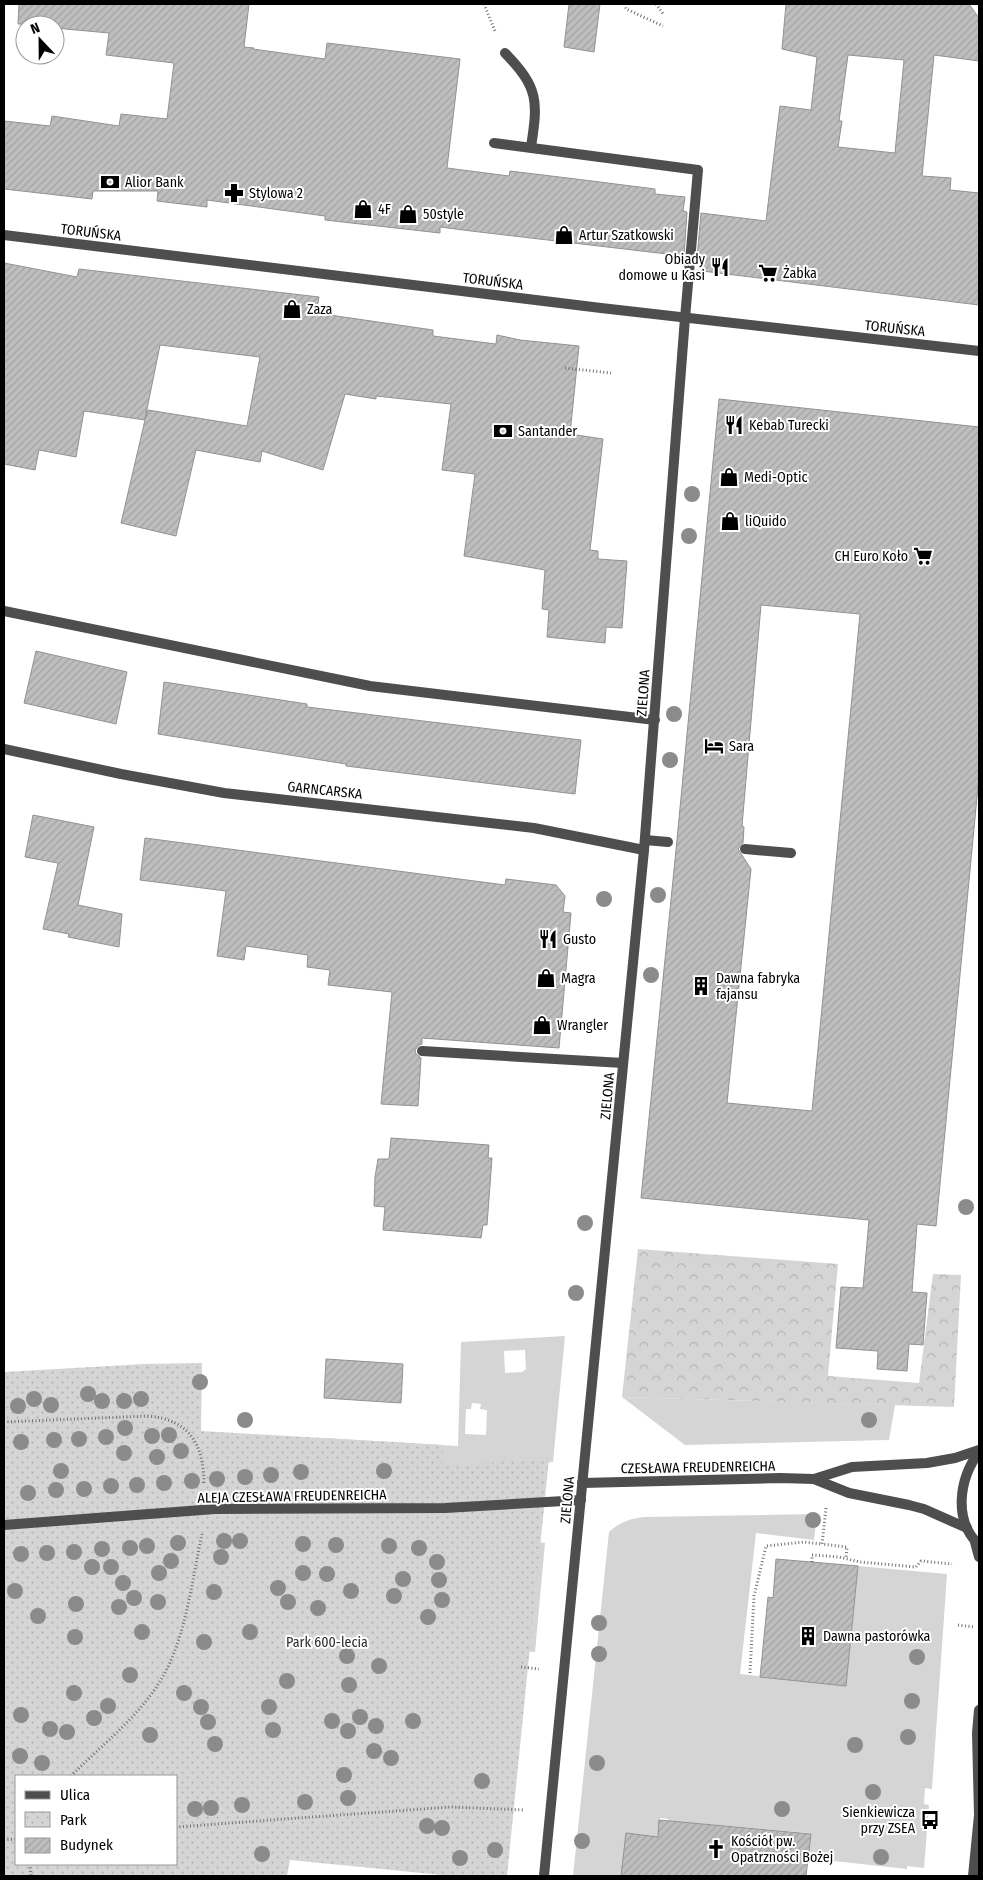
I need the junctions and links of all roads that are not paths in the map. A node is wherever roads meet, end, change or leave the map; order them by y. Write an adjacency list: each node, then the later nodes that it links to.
1 (505, 53): 3 (street)
2 (494, 143): 3 (street)
3 (531, 147): 5 (street, ZIELONA)
4 (4, 235): 5 (street, TORUŃSKA)
5 (685, 318): 6 (street, TORUŃSKA); 8 (street, ZIELONA)
6 (979, 351)
7 (4, 611): 8 (street)
8 (655, 720): 11 (street, ZIELONA)
9 (4, 749): 11 (street, GARNCARSKA)
10 (668, 842): 11 (street, GARNCARSKA)
11 (644, 845): 15 (street, ZIELONA)
12 (746, 849): 13 (street)
13 (791, 853)
14 (422, 1051): 15 (street)
15 (624, 1064): 18 (street, ZIELONA)
16 (979, 1451): 17 (street, CZESŁAWA FREUDENREICHA); 21 (street)
17 (814, 1480): 18 (street, CZESŁAWA FREUDENREICHA); 21 (street, CZESŁAWA FREUDENREICHA)
18 (582, 1483): 19 (street, ZIELONA)
19 (581, 1500): 20 (street, ALEJA CZESŁAWA FREUDENREICHA); 26 (street, ZIELONA)
20 (4, 1525)
21 (967, 1528): 22 (street)
22 (977, 1544): 23 (street)
23 (979, 1557)
24 (979, 1710): 25 (street)
25 (979, 1814): 27 (street)
26 (544, 1876)
27 (973, 1876)

